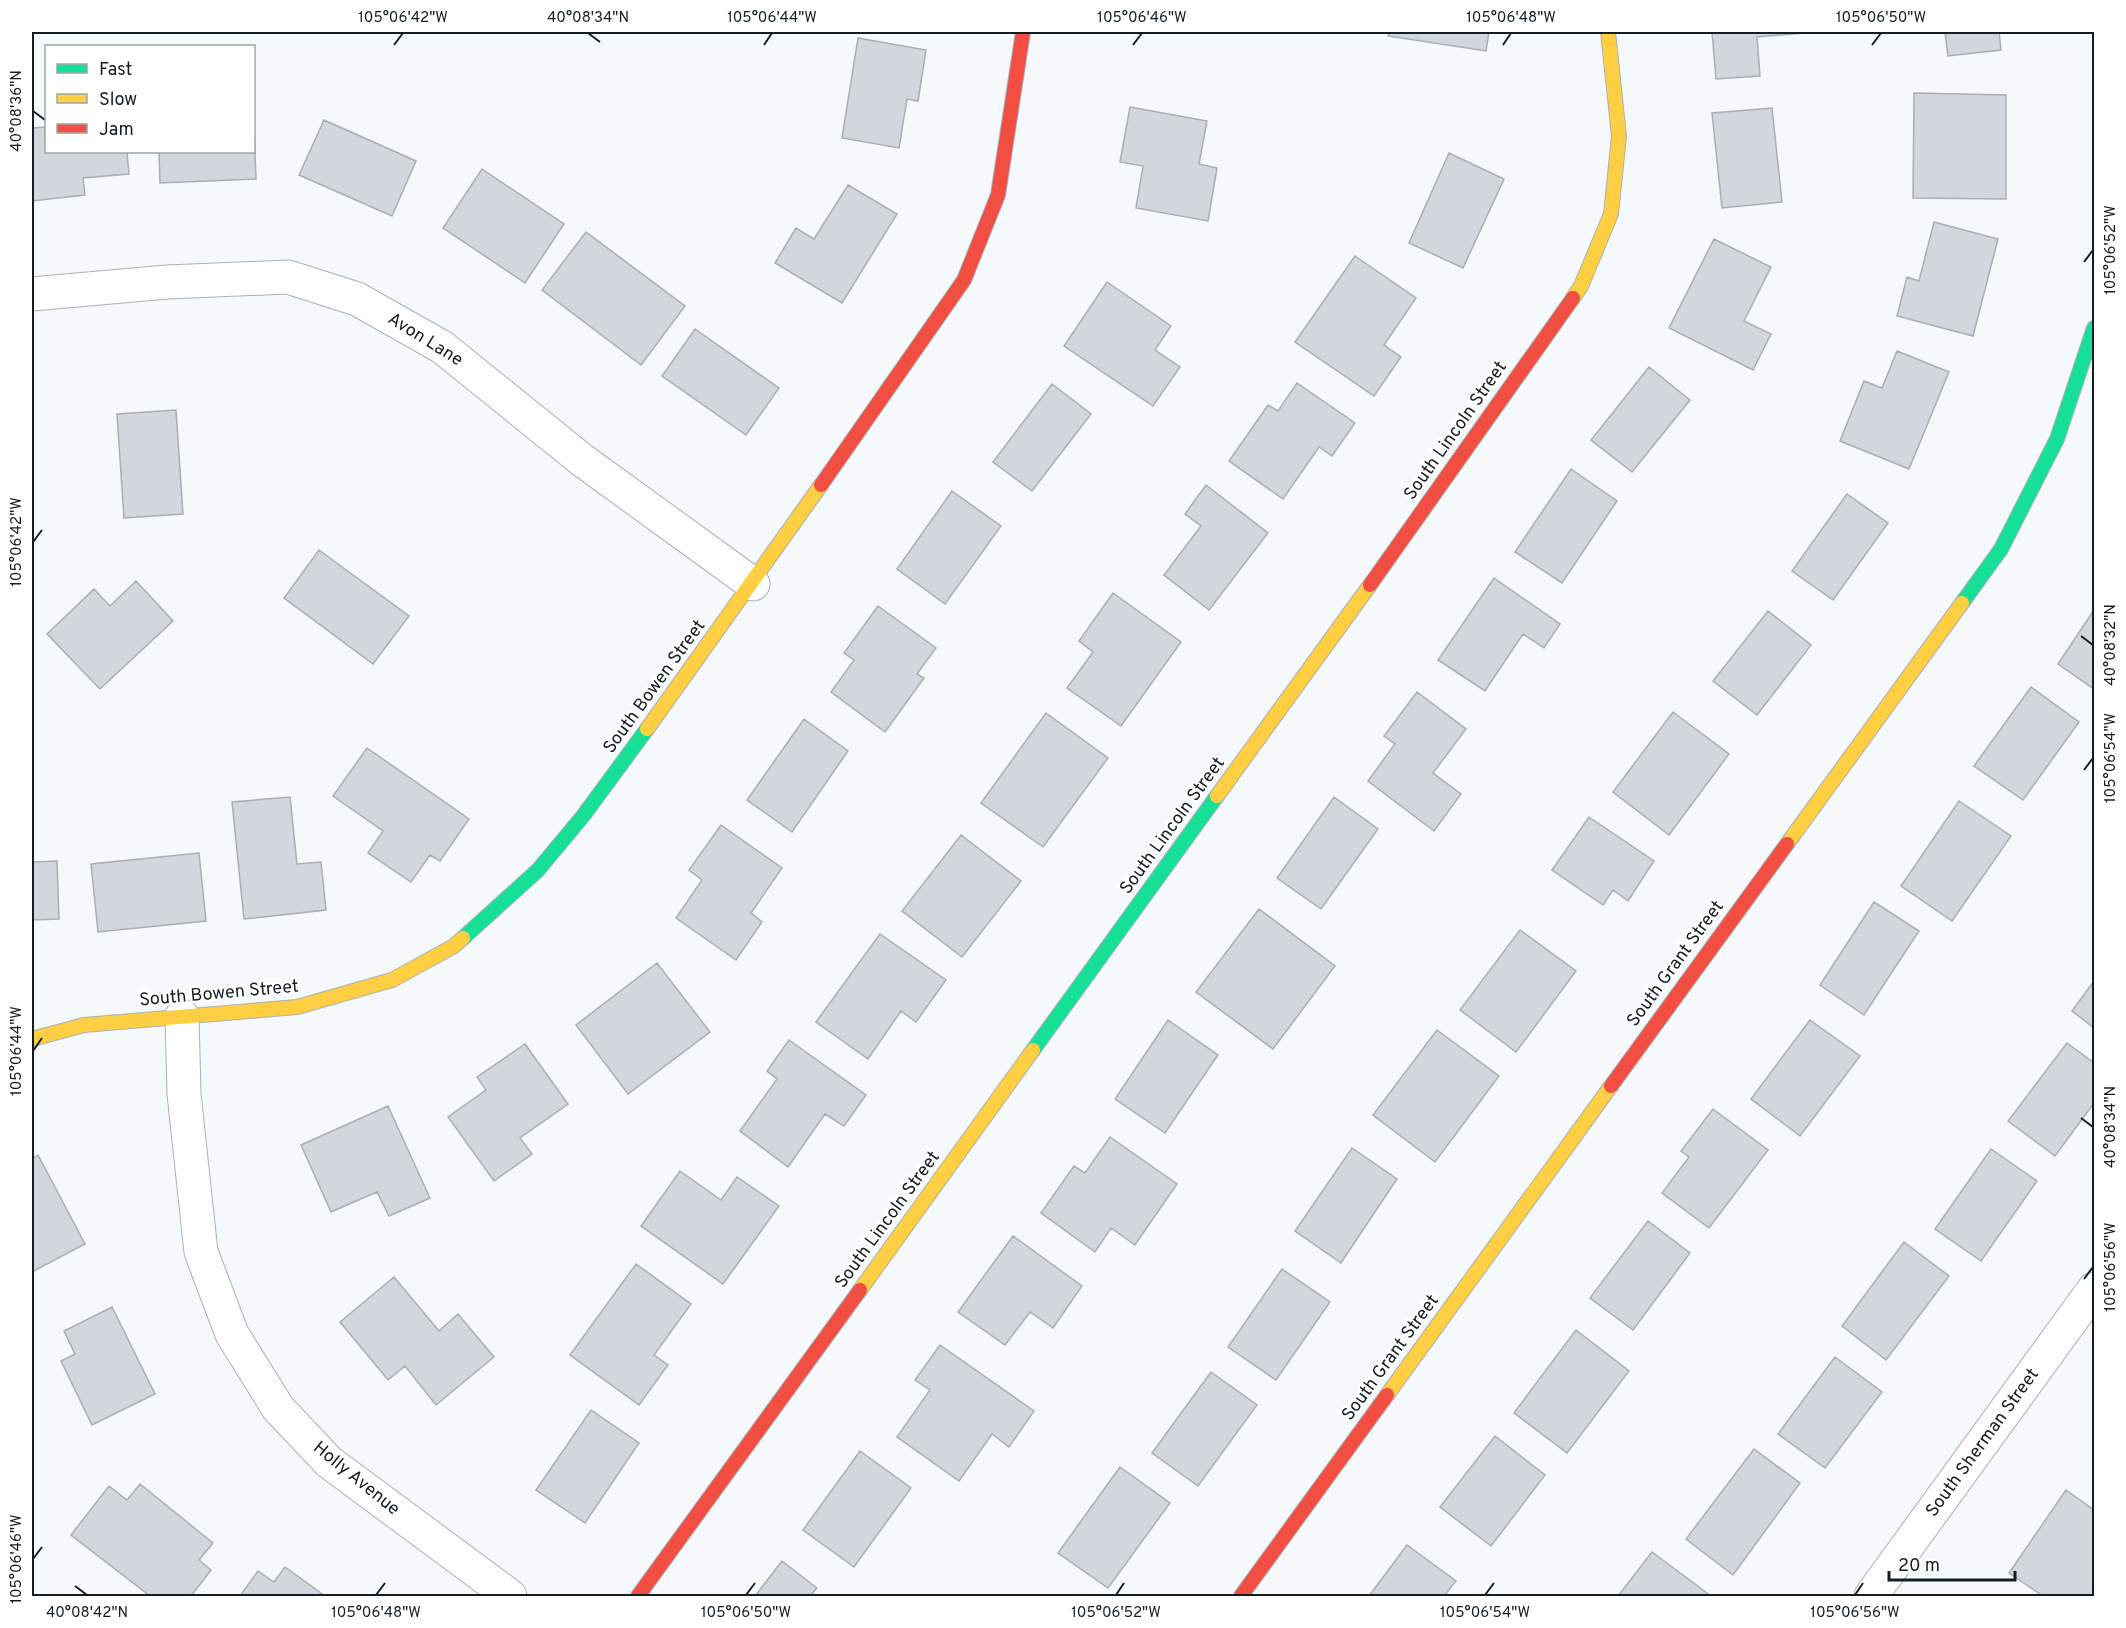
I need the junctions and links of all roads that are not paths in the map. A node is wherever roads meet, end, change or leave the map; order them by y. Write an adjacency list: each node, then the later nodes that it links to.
1 (1023, 32): 5 (street, South Bowen Street)
2 (1608, 32): 10 (street, South Lincoln Street)
3 (32, 294): 5 (street, Avon Lane)
4 (2094, 328): 11 (street, South Grant Street)
5 (753, 585): 6 (street, South Bowen Street)
6 (182, 1016): 7 (street, South Bowen Street); 9 (street, Holly Avenue)
7 (32, 1039)
8 (2094, 1289): 12 (street, South Sherman Street)
9 (510, 1596)
10 (638, 1596)
11 (1240, 1596)
12 (1871, 1596)

